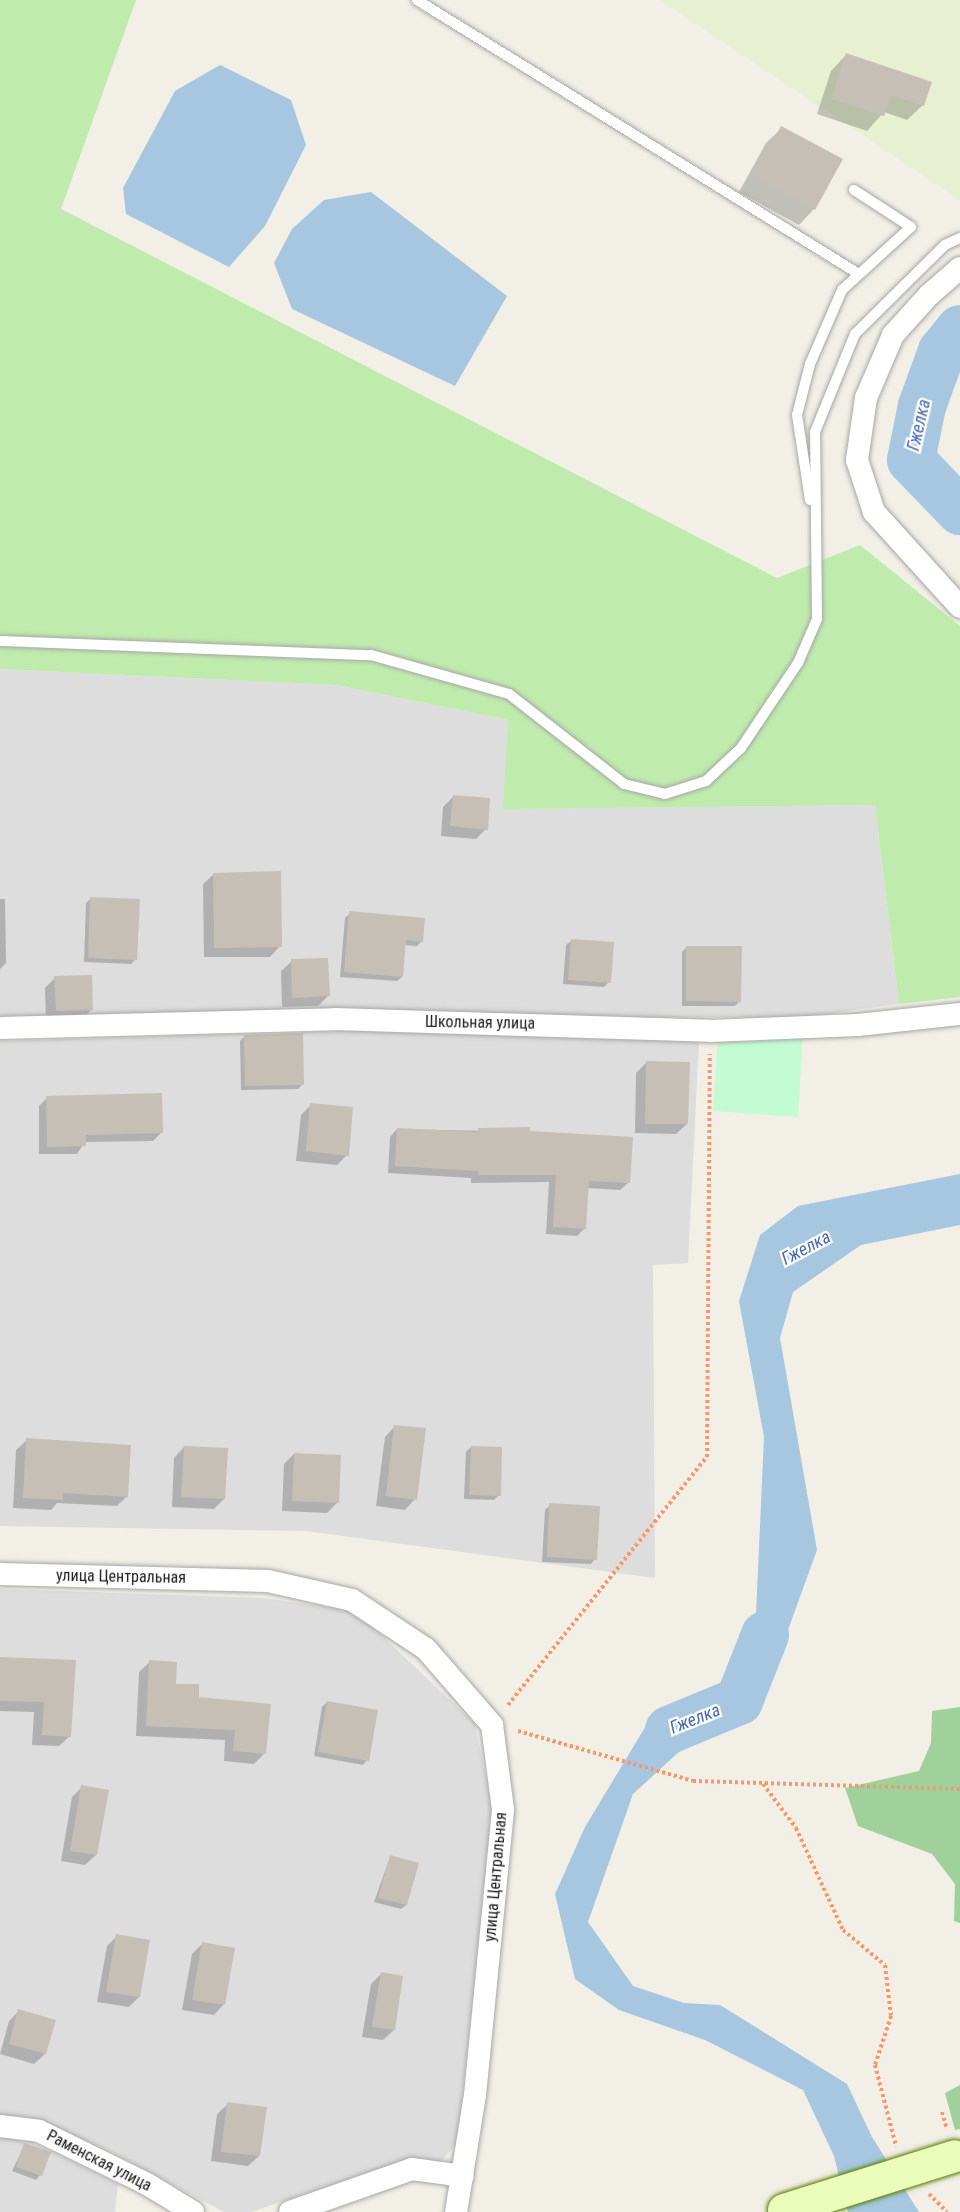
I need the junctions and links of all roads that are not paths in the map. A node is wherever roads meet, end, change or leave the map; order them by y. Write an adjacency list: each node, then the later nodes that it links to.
1 (417, 0): 5 (lane)
2 (854, 190): 5 (lane)
3 (960, 238): 6 (lane)
4 (960, 268): 7 (street)
5 (859, 274): 6 (lane)
6 (816, 539): 8 (lane)
7 (960, 607)
8 (0, 641)
9 (960, 1014): 10 (street, Школьная улица)
10 (0, 1028)
11 (0, 1574): 14 (street, улица Центральная)
12 (0, 2126): 16 (street, Раменская улица)
13 (955, 2156): 15 (main road, bridge)
14 (463, 2176): 17 (street); 18 (street, улица Центральная)
15 (784, 2210)
16 (193, 2212)
17 (290, 2212)
18 (456, 2212)

